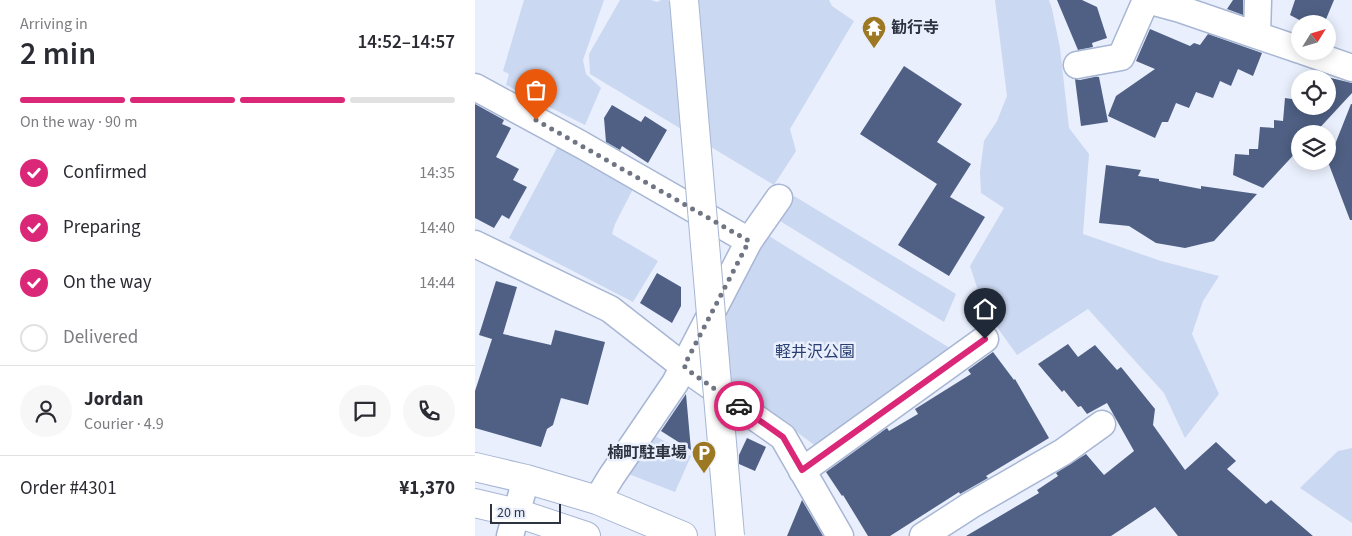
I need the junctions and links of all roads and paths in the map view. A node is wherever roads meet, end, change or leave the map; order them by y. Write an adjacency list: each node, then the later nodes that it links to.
1 (672, 0): 25 (main road)
2 (684, 0): 26 (main road, bridge)
3 (1146, 0): 5 (street); 8 (street)
4 (1258, 0): 5 (street)
5 (1257, 36): 6 (street)
6 (1291, 47)
7 (1330, 60): 9 (street)
8 (1077, 65)
9 (1351, 67)
10 (475, 87): 12 (street)
11 (779, 198): 12 (street)
12 (749, 241): 15 (street)
13 (475, 244): 15 (street)
14 (985, 339): 18 (street)
15 (684, 366): 18 (street); 20 (street)
16 (1102, 424): 28 (street)
17 (475, 467): 19 (main road)
18 (802, 470): 27 (street)
19 (526, 479): 20 (main road); 22 (street)
20 (597, 500): 24 (main road)
21 (475, 503): 22 (main road)
22 (514, 524): 23 (main road)
23 (585, 536)
24 (683, 536)
25 (717, 536)
26 (730, 536)
27 (840, 536)
28 (923, 536)

